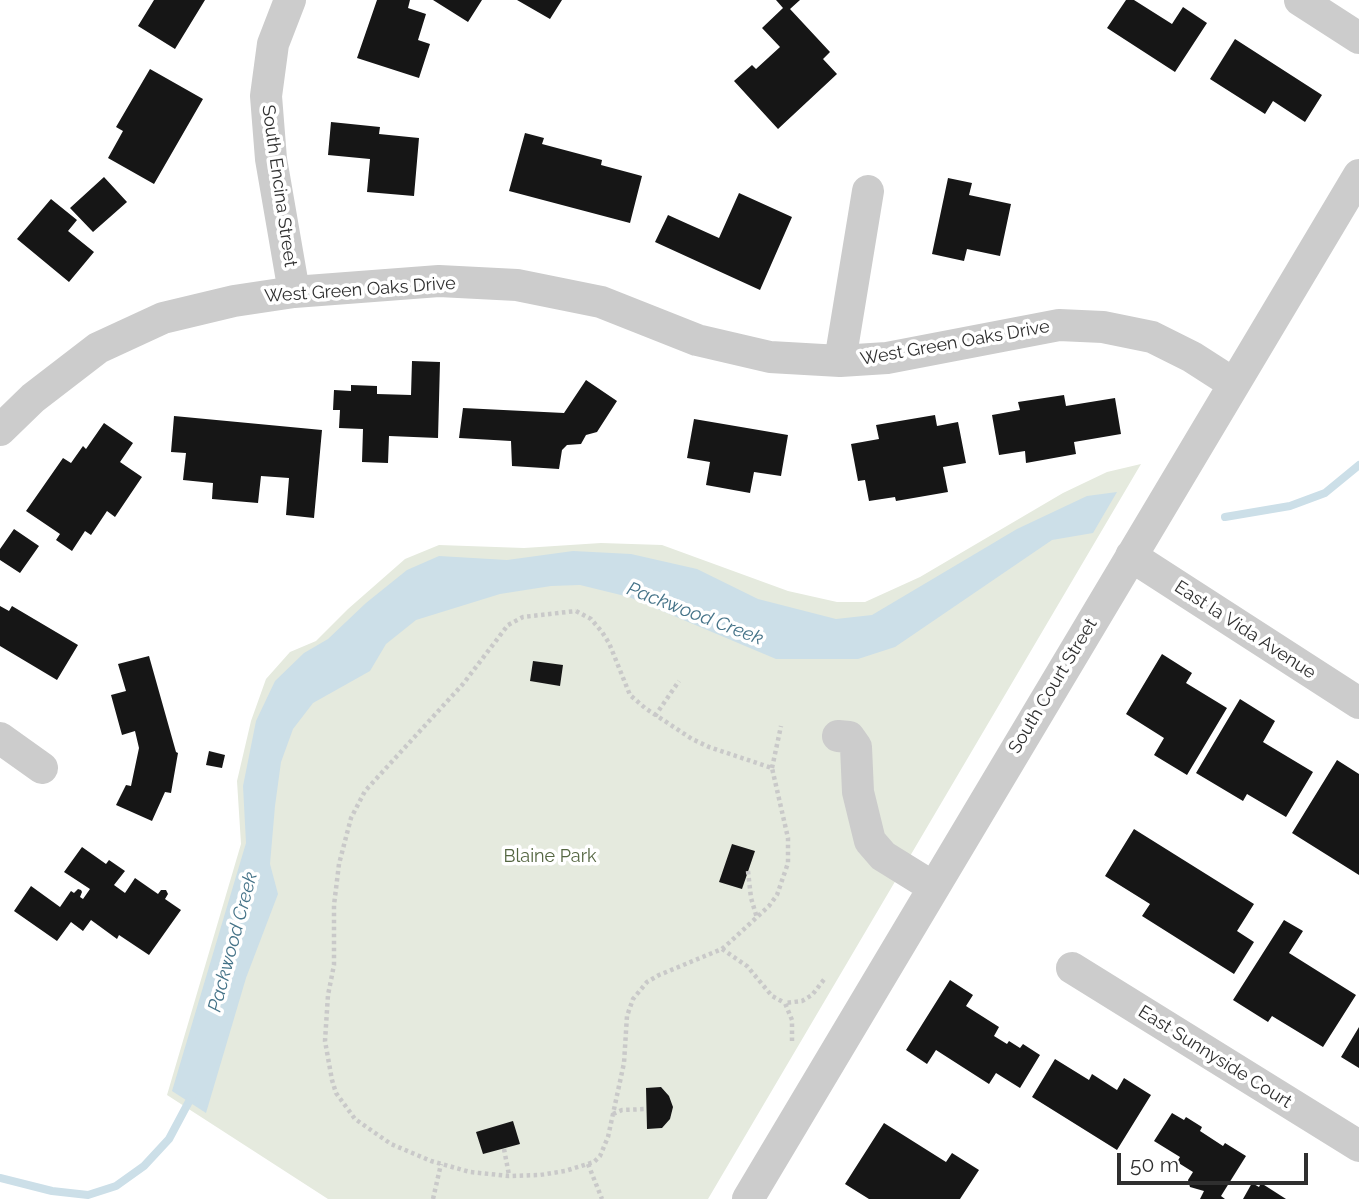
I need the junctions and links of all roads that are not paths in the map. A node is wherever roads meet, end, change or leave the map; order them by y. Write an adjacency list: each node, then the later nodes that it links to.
1 (290, 0): 6 (street, South Encina Street)
2 (1300, 0): 3 (street)
3 (1359, 38)
4 (1359, 175): 8 (street, South Court Street)
5 (868, 191): 7 (street)
6 (294, 292): 7 (street, West Green Oaks Drive); 9 (street, West Green Oaks Drive)
7 (839, 362): 8 (street, West Green Oaks Drive)
8 (1234, 384): 10 (street, South Court Street)
9 (0, 430)
10 (1131, 556): 11 (street, East la Vida Avenue); 15 (street, South Court Street)
11 (1359, 703)
12 (838, 736): 15 (street)
13 (0, 738): 14 (street)
14 (42, 768)
15 (933, 887): 18 (street, South Court Street)
16 (1072, 968): 17 (street, East Sunnyside Court)
17 (1359, 1146)
18 (752, 1198)

